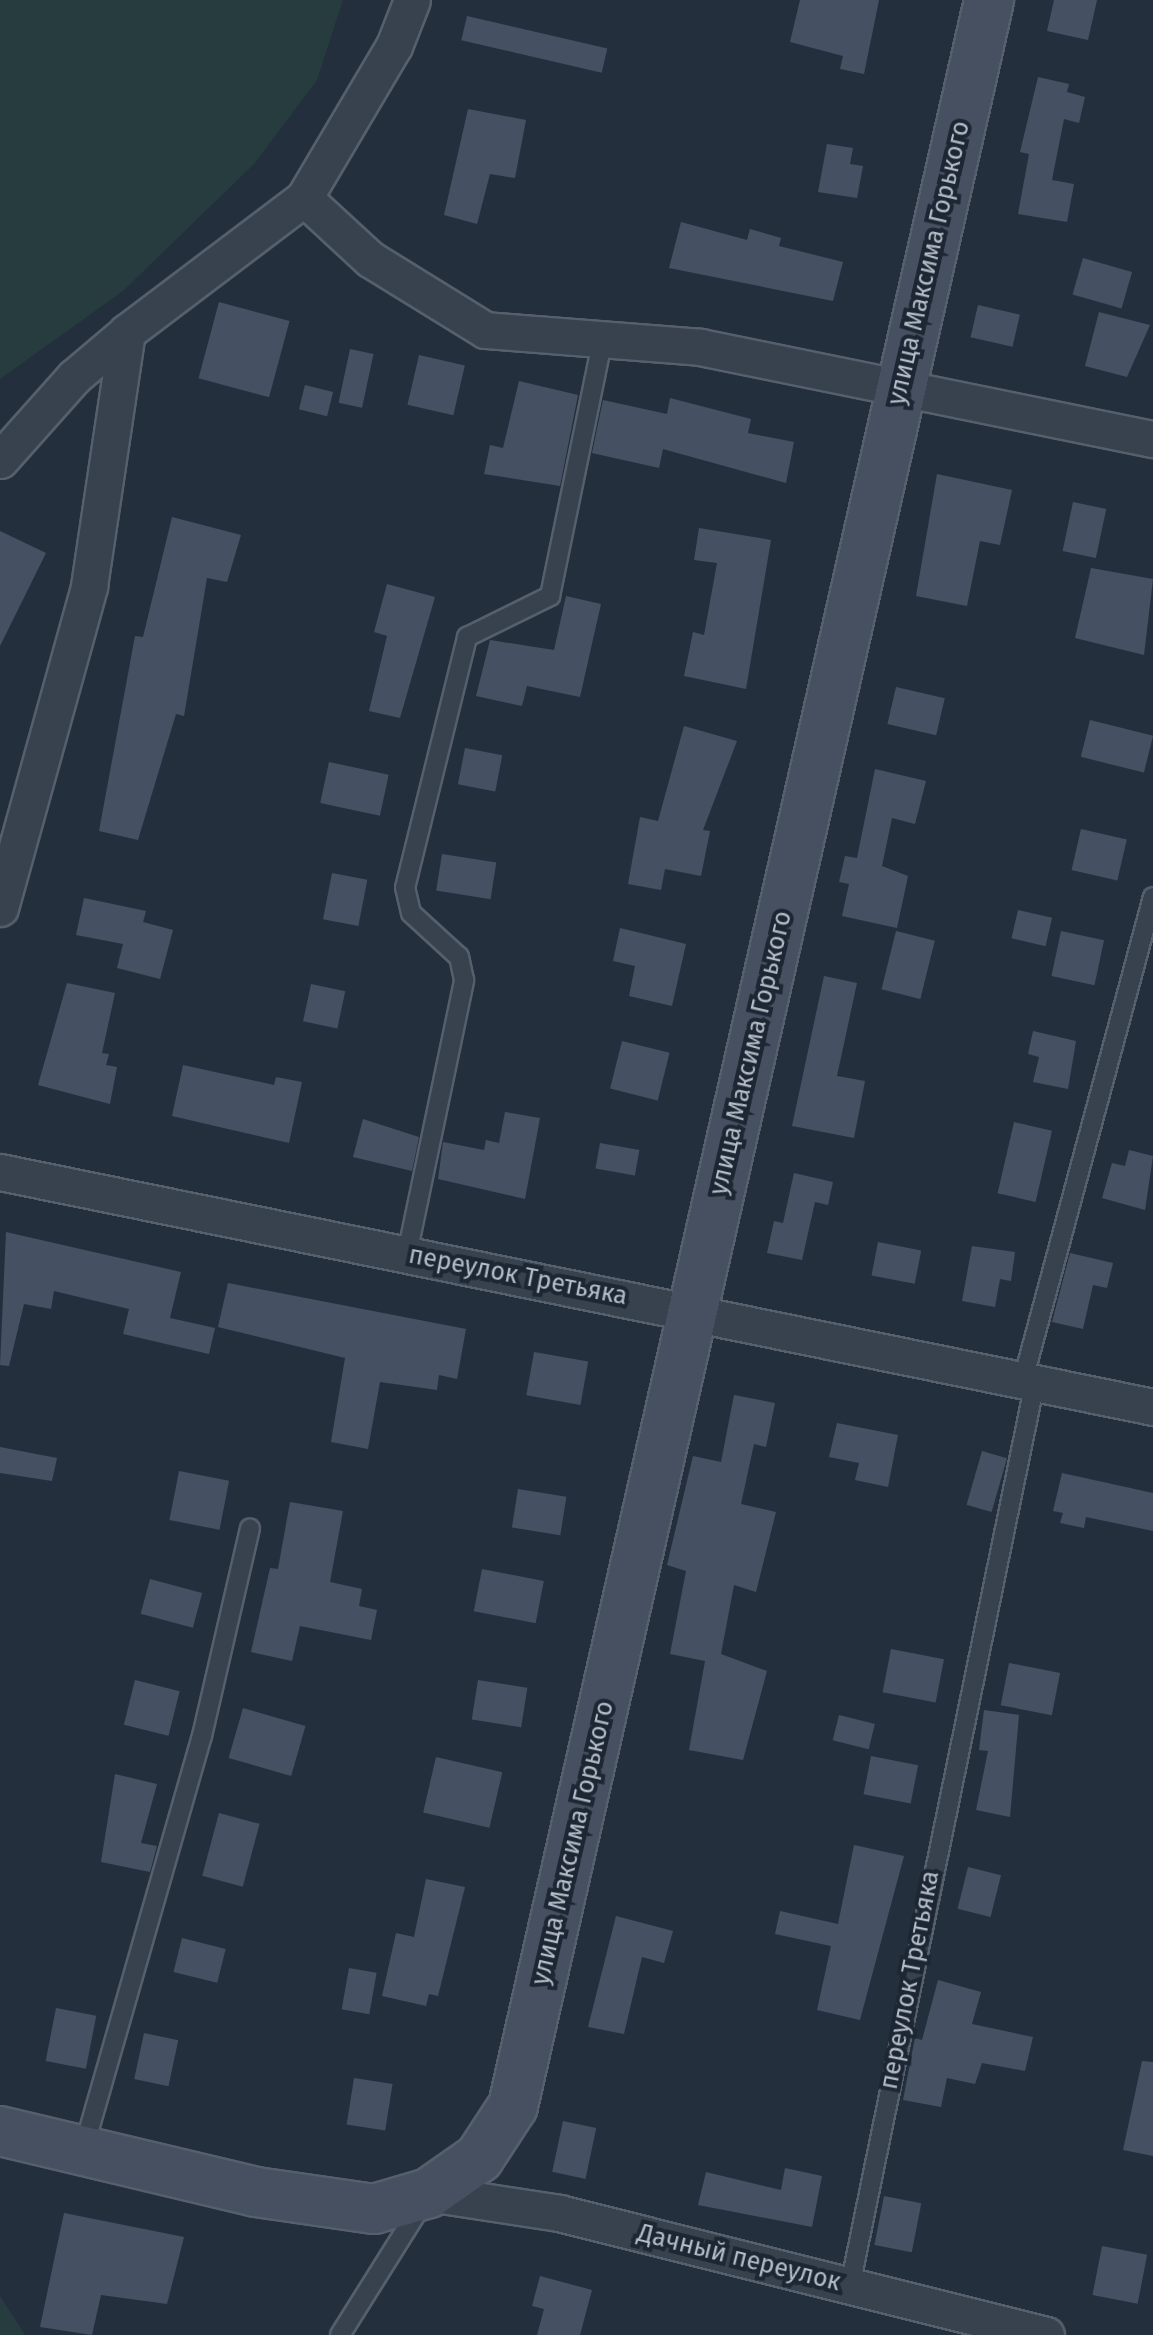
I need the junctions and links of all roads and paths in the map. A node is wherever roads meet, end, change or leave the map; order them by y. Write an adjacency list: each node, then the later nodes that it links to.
1 (412, 0): 3 (street)
2 (988, 0): 6 (main road, улица Максима Горького)
3 (304, 198): 4 (street); 5 (street)
4 (127, 332): 8 (street); 10 (street)
5 (604, 338): 6 (street); 12 (lane)
6 (901, 387): 7 (street); 13 (main road, улица Максима Горького)
7 (1153, 439)
8 (0, 460)
9 (1153, 897): 14 (lane)
10 (0, 908)
11 (0, 1172): 12 (street, переулок Третьяка)
12 (407, 1254): 13 (street, переулок Третьяка)
13 (693, 1311): 14 (street, переулок Третьяка); 17 (main road, улица Максима Горького)
14 (1029, 1381): 15 (street, переулок Третьяка); 21 (lane, переулок Третьяка)
15 (1153, 1406)
16 (250, 1528): 19 (lane)
17 (513, 2106): 20 (main road, Дачный переулок)
18 (0, 2131): 19 (main road, Дачный переулок)
19 (83, 2152): 20 (main road, Дачный переулок)
20 (429, 2193): 21 (street, Дачный переулок); 22 (lane)
21 (850, 2286): 23 (street, Дачный переулок)
22 (340, 2335)
23 (1046, 2335)

